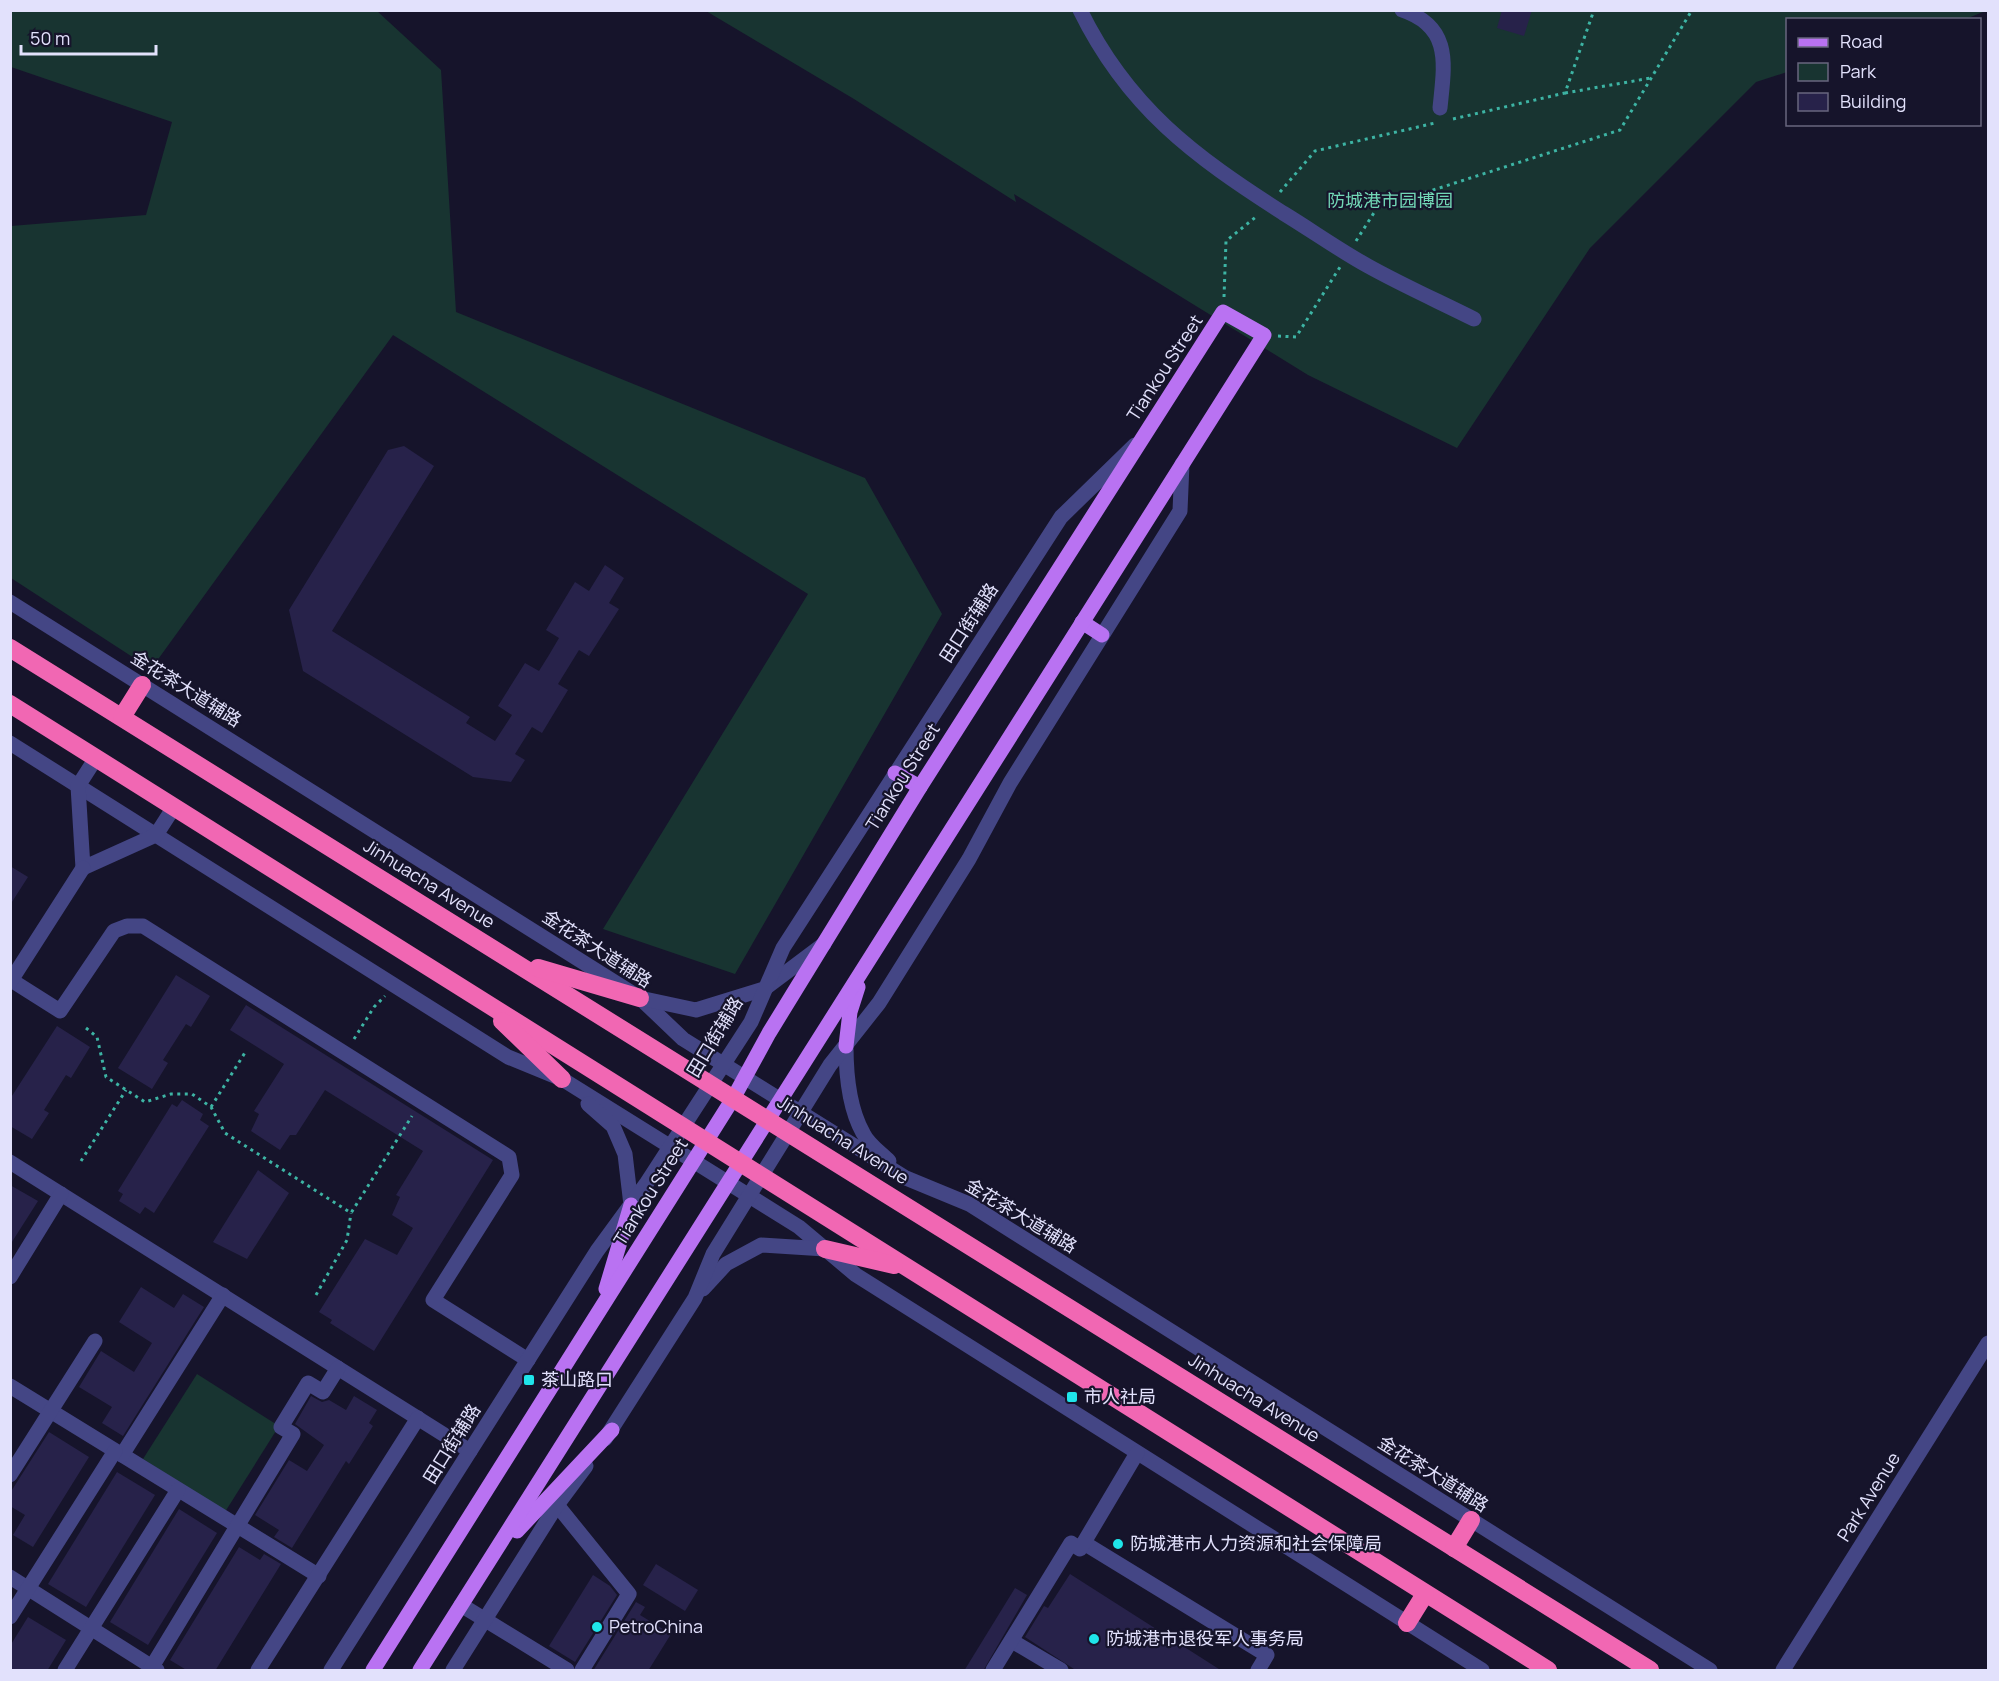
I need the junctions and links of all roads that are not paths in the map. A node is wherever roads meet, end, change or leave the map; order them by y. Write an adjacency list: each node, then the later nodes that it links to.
1 (1080, 10): 4 (street)
2 (1402, 10): 3 (street)
3 (1440, 115)
4 (1474, 319)
5 (1145, 435): 6 (main road, Tiankou Street); 16 (street, 田口街辅路); 18 (main road, Tiankou Street)
6 (1182, 464): 8 (main road); 9 (street)
7 (10, 602): 11 (street, 金花茶大道辅路)
8 (1082, 622): 9 (main road); 24 (main road)
9 (1102, 635): 29 (street)
10 (10, 648): 13 (highway, Jinhuacha Avenue)
11 (142, 685): 13 (highway); 28 (street, 金花茶大道辅路)
12 (10, 704): 15 (highway)
13 (122, 717): 23 (highway, Jinhuacha Avenue)
14 (10, 743): 17 (street)
15 (96, 758): 17 (street); 19 (highway)
16 (895, 773): 18 (main road); 26 (street, 田口街辅路)
17 (78, 786): 20 (street); 21 (street)
18 (920, 787): 22 (main road, Tiankou Street)
19 (174, 807): 20 (street); 27 (highway)
20 (156, 835): 21 (street); 32 (street)
21 (83, 868): 25 (street)
22 (824, 944): 26 (street); 31 (main road, Tiankou Street)
23 (513, 960): 28 (highway); 33 (highway, Jinhuacha Avenue)
24 (864, 966): 29 (main road); 35 (main road)
25 (11, 981): 59 (street)
26 (764, 989): 28 (street); 30 (street, 田口街辅路)
27 (474, 995): 32 (highway); 38 (highway)
28 (640, 998): 30 (street, 金花茶大道辅路)
29 (846, 1046): 36 (street); 46 (street)
30 (723, 1065): 31 (street, 金花茶大道辅路); 33 (street, 田口街辅路)
31 (745, 1078): 34 (main road, Tiankou Street); 35 (street, 金花茶大道辅路)
32 (562, 1079): 41 (street); 50 (street)
33 (711, 1083): 34 (highway, Jinhuacha Avenue); 38 (street, 田口街辅路)
34 (734, 1097): 37 (highway, Jinhuacha Avenue); 40 (main road, Tiankou Street)
35 (782, 1101): 36 (street, 金花茶大道辅路); 37 (main road)
36 (801, 1113): 39 (street); 46 (street, 金花茶大道辅路)
37 (770, 1119): 39 (highway, Jinhuacha Avenue); 44 (main road)
38 (684, 1126): 40 (highway); 41 (street, 田口街辅路)
39 (789, 1131): 45 (street); 74 (highway, Jinhuacha Avenue)
40 (706, 1141): 43 (main road, Tiankou Street); 44 (highway)
41 (670, 1147): 43 (street); 50 (street, 田口街辅路)
42 (10, 1162): 48 (street)
43 (693, 1162): 47 (street); 56 (main road, Tiankou Street)
44 (742, 1164): 45 (highway); 47 (main road)
45 (762, 1176): 49 (street); 52 (highway)
46 (906, 1178): 71 (street, 金花茶大道辅路)
47 (729, 1184): 49 (street); 75 (main road)
48 (61, 1194): 53 (street); 54 (street)
49 (749, 1196): 51 (street); 55 (street)
50 (631, 1204): 56 (main road); 59 (street, 田口街辅路)
51 (825, 1249): 52 (highway); 55 (street); 67 (street)
52 (907, 1268): 79 (highway)
53 (10, 1277)
54 (223, 1295): 60 (street); 66 (street)
55 (695, 1298): 64 (street)
56 (600, 1309): 90 (main road, Tiankou Street)
57 (94, 1341): 62 (street)
58 (1989, 1343): 102 (street, Park Avenue)
59 (528, 1360): 65 (street, 田口街辅路)
60 (338, 1368): 63 (street); 72 (street)
61 (10, 1386): 62 (street)
62 (51, 1411): 66 (street); 68 (street)
63 (418, 1418): 65 (street); 76 (street)
64 (612, 1430): 70 (street); 75 (main road)
65 (470, 1451): 89 (street, 田口街辅路)
66 (119, 1453): 69 (street); 78 (street)
67 (1137, 1453): 73 (street); 83 (street)
68 (10, 1475)
69 (178, 1490): 72 (street); 84 (street)
70 (557, 1505): 82 (street); 94 (street)
71 (1471, 1520): 74 (highway); 101 (street, 金花茶大道辅路)
72 (237, 1527): 76 (street); 86 (street)
73 (1084, 1543): 85 (street); 97 (street)
74 (1454, 1548): 100 (highway, Jinhuacha Avenue)
75 (492, 1557): 80 (main road)
76 (319, 1576): 88 (street)
77 (10, 1577): 78 (street)
78 (28, 1589): 81 (street); 84 (street)
79 (1425, 1594): 83 (highway); 99 (highway)
80 (461, 1605): 82 (street); 91 (main road)
81 (10, 1617)
82 (484, 1619): 92 (street); 93 (street)
83 (1407, 1623): 98 (street)
84 (91, 1629): 86 (street); 87 (street)
85 (1012, 1641): 95 (street); 96 (street)
86 (153, 1670)
87 (65, 1671)
88 (258, 1671)
89 (331, 1671)
90 (373, 1671)
91 (420, 1671)
92 (453, 1671)
93 (567, 1671)
94 (582, 1671)
95 (993, 1671)
96 (1061, 1671)
97 (1258, 1671)
98 (1482, 1671)
99 (1548, 1671)
100 (1650, 1671)
101 (1710, 1671)
102 (1783, 1671)

